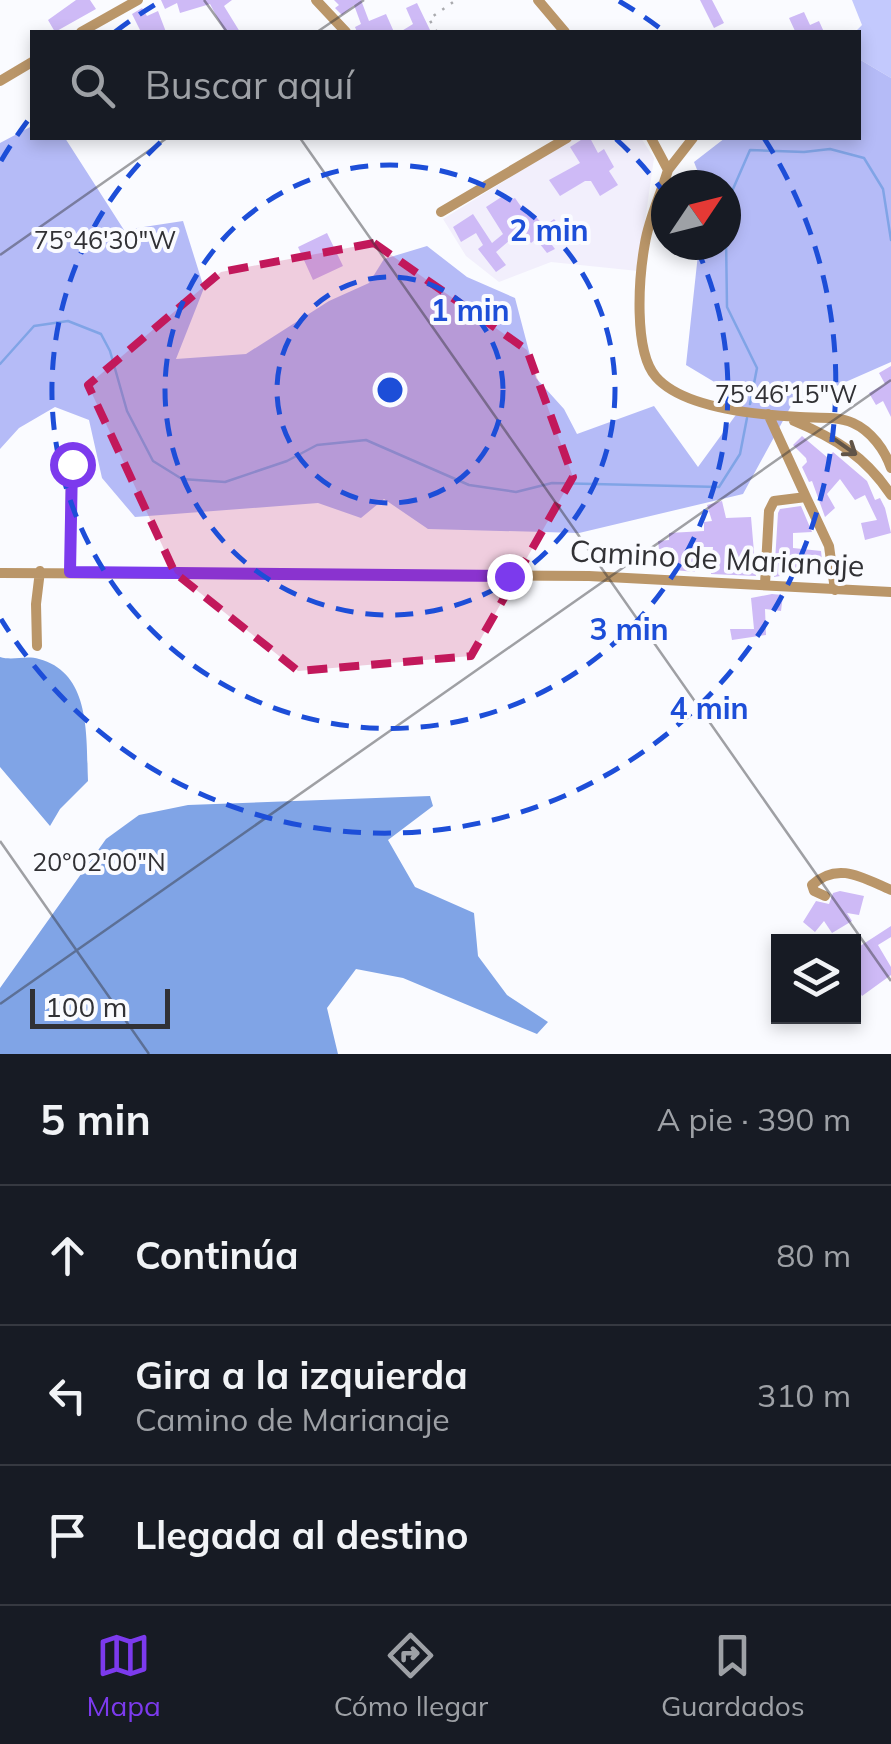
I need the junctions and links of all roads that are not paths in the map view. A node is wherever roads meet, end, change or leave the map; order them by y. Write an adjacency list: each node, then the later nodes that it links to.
1 (138, 0): 4 (street)
2 (316, 0): 5 (street)
3 (538, 0): 6 (street)
4 (86, 30)
5 (344, 30)
6 (563, 30)
7 (30, 63): 8 (street)
8 (0, 82)
9 (564, 140): 13 (street)
10 (652, 140): 12 (street)
11 (691, 140): 12 (street)
12 (668, 170)
13 (441, 212)
14 (651, 223): 15 (street)
15 (768, 414): 16 (street); 20 (street)
16 (784, 416): 18 (street); 19 (street, one-way to 19)
17 (72, 464): 23 (street)
18 (891, 468)
19 (891, 495)
20 (806, 497): 24 (street); 25 (street)
21 (40, 571): 22 (street, Camino de Marianaje); 23 (street, Camino de Marianaje); 27 (street)
22 (0, 572)
23 (70, 572): 24 (street, Camino de Marianaje)
24 (765, 584): 25 (street, Camino de Marianaje)
25 (836, 590): 26 (street, Camino de Marianaje)
26 (891, 592)
27 (37, 646)
28 (891, 890): 29 (street)
29 (824, 896)

